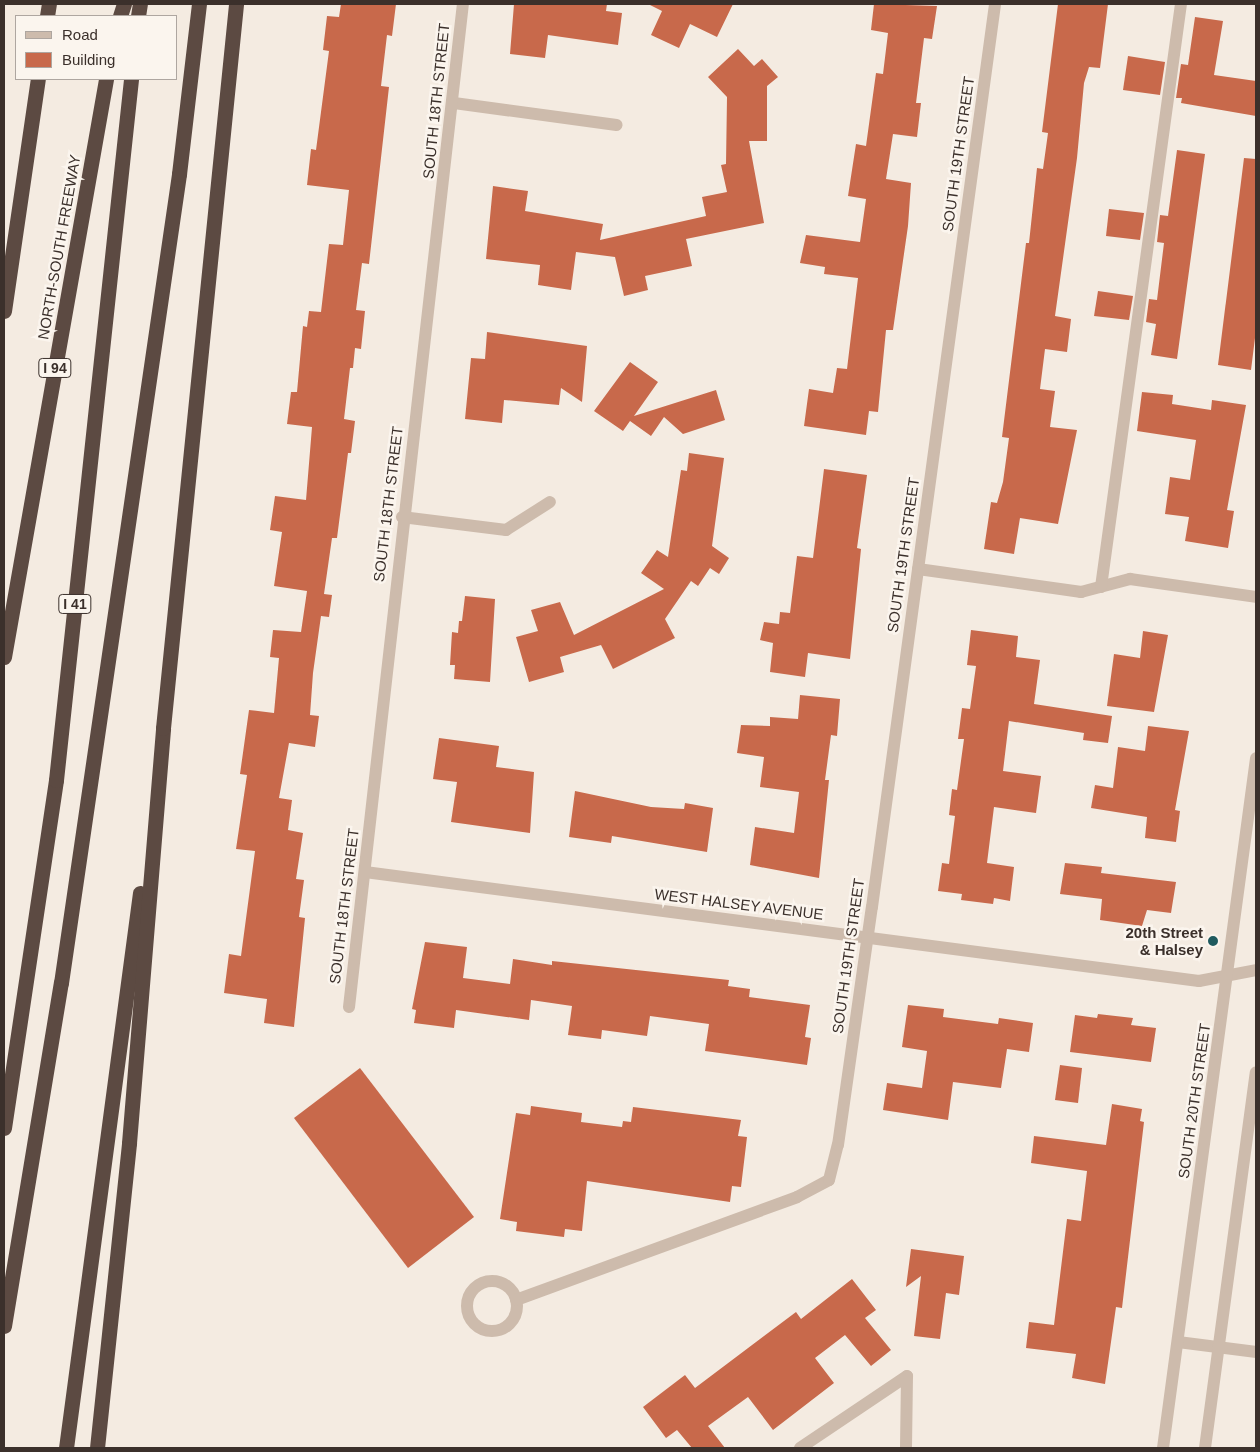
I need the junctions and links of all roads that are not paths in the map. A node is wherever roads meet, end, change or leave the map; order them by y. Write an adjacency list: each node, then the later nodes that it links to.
1 (199, 4): 29 (highway)
2 (236, 4): 18 (highway)
3 (463, 4): 9 (street, SOUTH 18TH STREET)
4 (995, 4): 14 (street, SOUTH 19TH STREET)
5 (1181, 4): 15 (street)
6 (38, 80): 11 (highway)
7 (106, 80): 17 (highway, NORTH-SOUTH FREEWAY / I 94)
8 (132, 80): 27 (highway, I 41)
9 (454, 103): 10 (street); 13 (street, SOUTH 18TH STREET)
10 (617, 125)
11 (4, 310)
12 (550, 502): 13 (street)
13 (402, 517): 21 (street, SOUTH 18TH STREET)
14 (918, 569): 15 (street); 22 (street, SOUTH 19TH STREET)
15 (1101, 587): 16 (street)
16 (1256, 597)
17 (4, 657)
18 (163, 728): 33 (highway); 34 (highway)
19 (1256, 758): 20 (street, SOUTH 20TH STREET)
20 (1254, 798): 24 (street, SOUTH 20TH STREET)
21 (365, 872): 22 (street, WEST HALSEY AVENUE); 25 (street, SOUTH 18TH STREET)
22 (868, 936): 24 (street, WEST HALSEY AVENUE); 28 (street, SOUTH 19TH STREET)
23 (1256, 970): 24 (street, WEST HALSEY AVENUE)
24 (1227, 978): 30 (street, SOUTH 20TH STREET)
25 (349, 1007)
26 (1256, 1072): 31 (street)
27 (4, 1128)
28 (516, 1300)
29 (4, 1326)
30 (1178, 1342): 31 (street); 37 (street, SOUTH 20TH STREET)
31 (1219, 1347): 32 (street); 38 (street)
32 (1256, 1352)
33 (66, 1448)
34 (97, 1448)
35 (800, 1448): 36 (street)
36 (906, 1448)
37 (1163, 1448)
38 (1205, 1448)

